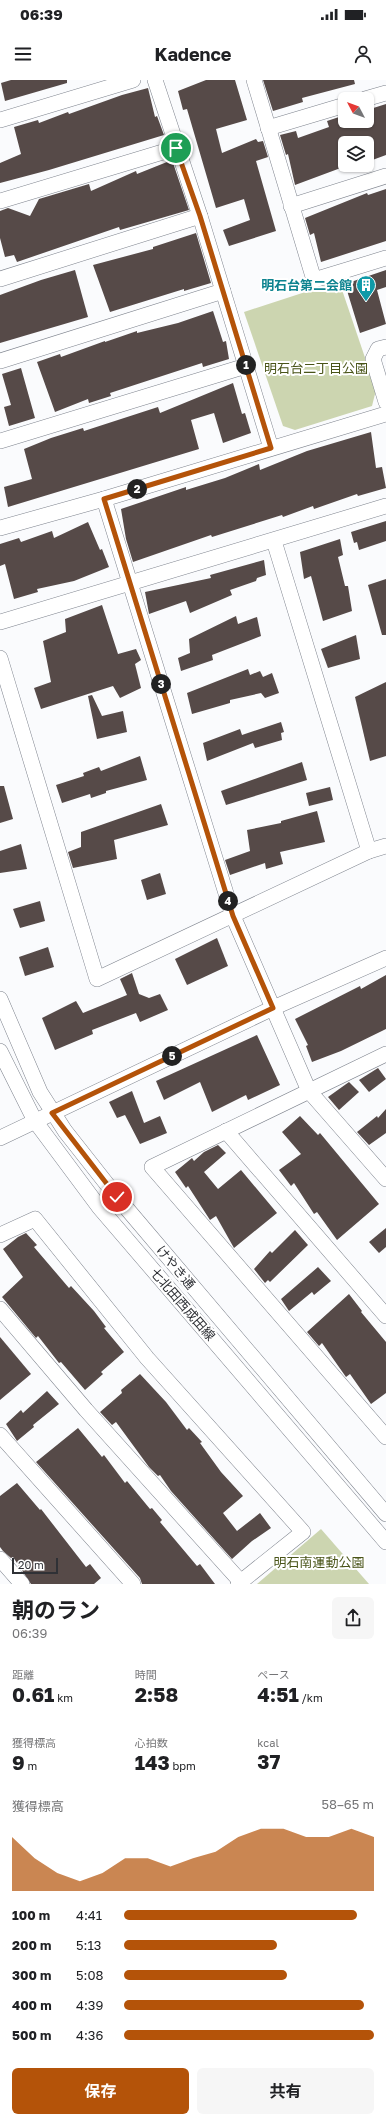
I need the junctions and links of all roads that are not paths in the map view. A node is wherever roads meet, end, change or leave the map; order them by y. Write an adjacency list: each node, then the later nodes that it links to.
1 (133, 80): 7 (street)
2 (155, 80): 9 (street)
3 (254, 80): 8 (street)
4 (386, 93): 5 (street)
5 (374, 96)
6 (338, 107): 8 (street)
7 (0, 120)
8 (268, 128): 12 (street)
9 (176, 148): 11 (street); 13 (street)
10 (386, 176): 12 (street)
11 (0, 202)
12 (291, 206): 14 (street)
13 (200, 216): 15 (street); 16 (street)
14 (386, 258)
15 (0, 279)
16 (223, 291): 18 (street); 19 (street)
17 (386, 347): 20 (street)
18 (0, 362)
19 (246, 366): 22 (street); 23 (street)
20 (386, 402)
21 (386, 414): 23 (street)
22 (0, 441)
23 (271, 448): 24 (street)
24 (104, 499): 26 (street); 28 (street)
25 (386, 506): 27 (street)
26 (0, 528)
27 (274, 541): 28 (street); 32 (street)
28 (130, 582): 29 (street); 33 (street)
29 (0, 622)
30 (0, 658): 33 (street)
31 (386, 846): 32 (street)
32 (369, 851): 33 (street)
33 (233, 916): 36 (street)
34 (386, 958): 36 (street)
35 (0, 999): 40 (street, けやき通)
36 (273, 1008): 39 (street); 40 (street)
37 (0, 1051): 41 (street, 七北田西成田線)
38 (386, 1054): 39 (street)
39 (309, 1091): 42 (street); 44 (street)
40 (52, 1113): 41 (street); 50 (street, けやき通)
41 (35, 1121): 43 (street); 51 (street, 七北田西成田線)
42 (226, 1131): 47 (street); 49 (street)
43 (0, 1138)
44 (386, 1179)
45 (0, 1235): 53 (street)
46 (0, 1309): 53 (street)
47 (386, 1316)
48 (0, 1435): 55 (street)
49 (385, 1435)
50 (386, 1514)
51 (386, 1542)
52 (0, 1559): 54 (street)
53 (240, 1583)
54 (22, 1584)
55 (133, 1584)

